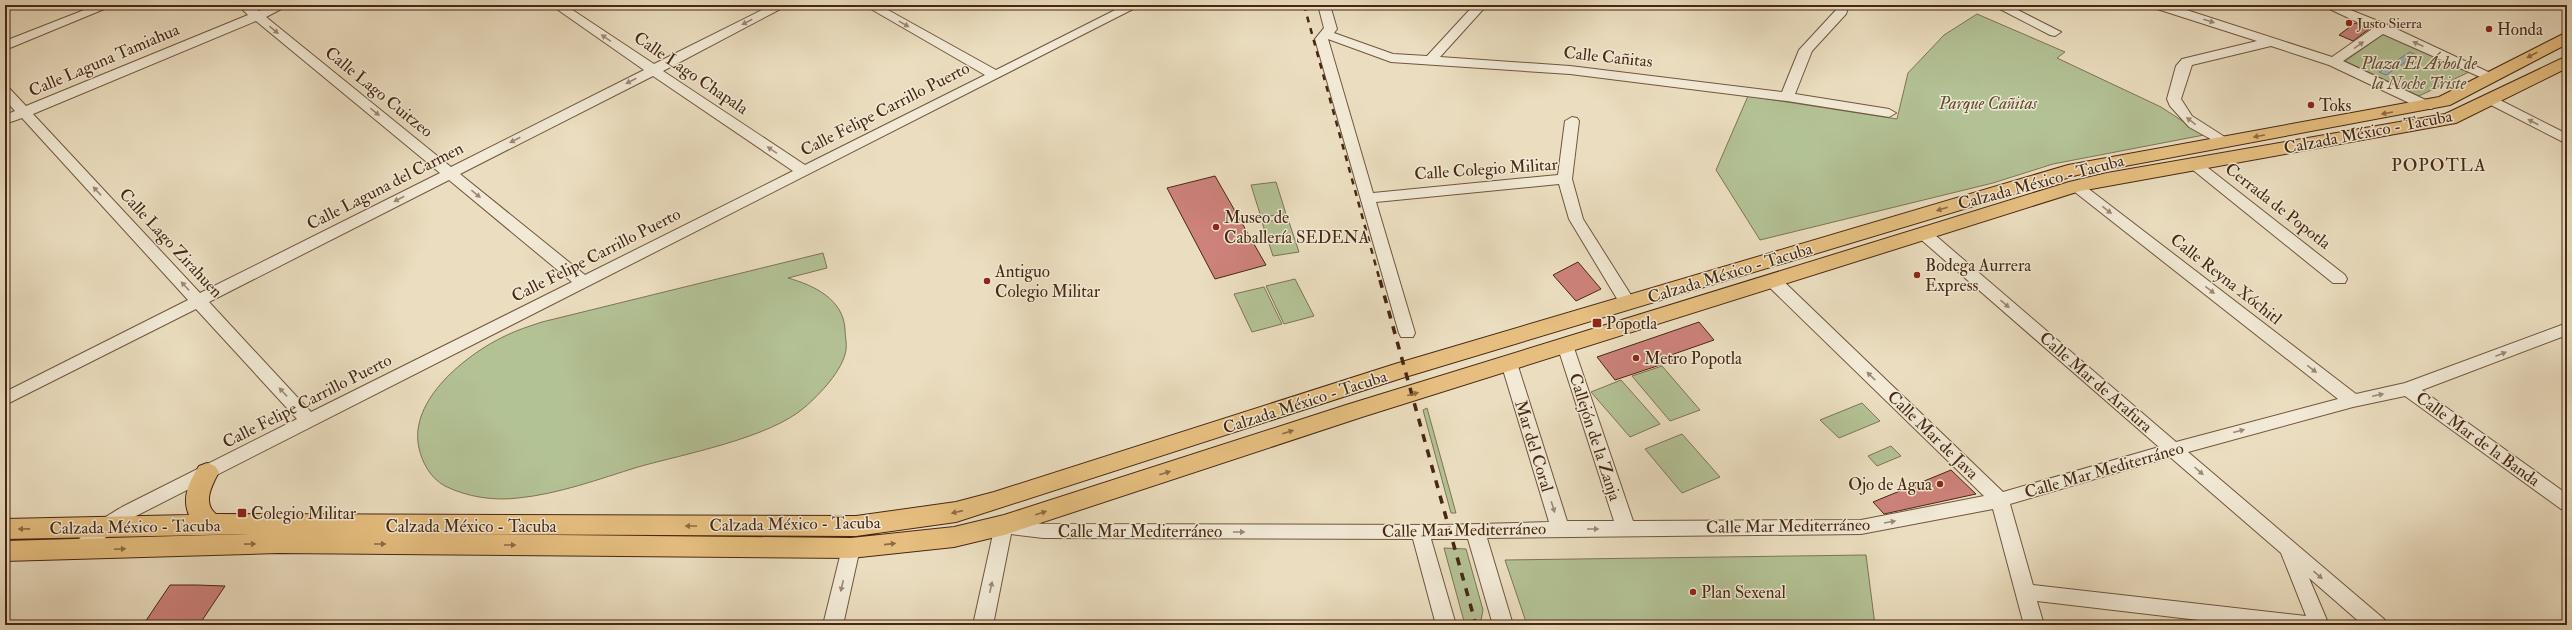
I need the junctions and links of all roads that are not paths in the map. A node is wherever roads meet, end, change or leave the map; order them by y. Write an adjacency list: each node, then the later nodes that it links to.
1 (108, 5): 20 (street)
2 (244, 5): 14 (street, Calle Lago Cuitzeo)
3 (283, 5): 14 (street, Calle Laguna Tamiahua)
4 (557, 5): 24 (street, Calle Lago Chapala, one-way to 4)
5 (782, 5): 24 (street, Calle Laguna del Carmen, one-way to 24)
6 (870, 5): 25 (street, one-way to 25)
7 (1135, 5): 25 (street, Calle Felipe Carrillo Puerto)
8 (1324, 5): 17 (street)
9 (1481, 5): 21 (street)
10 (1843, 5): 28 (street)
11 (1998, 5): 16 (street)
12 (2158, 5): 19 (street, one-way to 19)
13 (2327, 5): 15 (street)
14 (257, 16): 31 (street, Calle Laguna Tamiahua); 39 (street, Calle Lago Cuitzeo, one-way to 39)
15 (2383, 28): 23 (street, one-way to 15); 26 (street, one-way to 15)
16 (2055, 32)
17 (1325, 34): 21 (street, Calle Cañitas); 42 (street)
18 (2567, 37): 26 (main road, Calzada México - Tacuba, one-way to 26)
19 (2271, 42): 23 (street); 36 (street, one-way to 19)
20 (5, 46)
21 (1430, 61): 28 (street, Calle Cañitas)
22 (2567, 61): 29 (main road, Calzada México - Tacuba)
23 (2334, 62): 30 (street)
24 (653, 70): 38 (street, Calle Lago Chapala, one-way to 24); 39 (street, Calle Laguna del Carmen, one-way to 39)
25 (994, 75): 38 (street, Calle Felipe Carrillo Puerto)
26 (2492, 77): 30 (main road, Calzada México - Tacuba)
27 (5, 92): 31 (street, Calle Lago Zirahuen)
28 (1787, 97): 32 (street, Calle Cañitas)
29 (2492, 100): 35 (street, one-way to 29); 37 (main road, Calzada México - Tacuba)
30 (2427, 106): 36 (main road, Calzada México - Tacuba, one-way to 36)
31 (24, 112): 33 (street, Calle Laguna Tamiahua); 47 (street, Calle Lago Zirahuen, one-way to 31)
32 (1889, 113)
33 (5, 120)
34 (1572, 122): 40 (street)
35 (2567, 140)
36 (2224, 142): 48 (main road, Calzada México - Tacuba, one-way to 48)
37 (2193, 164): 41 (main road, Calzada México - Tacuba); 44 (street, Cerrada de Popotla)
38 (805, 172): 46 (street, Calle Felipe Carrillo Puerto)
39 (450, 174): 46 (street, Calle Lago Cuitzeo, one-way to 46); 47 (street, Calle Laguna del Carmen, one-way to 47)
40 (1565, 179): 42 (street, Calle Colegio Militar); 48 (street, Calle Colegio Militar)
41 (2076, 186): 43 (main road, Calzada México - Tacuba); 58 (street, Calle Reyna Xóchitl, one-way to 58)
42 (1368, 198): 50 (street)
43 (1923, 233): 45 (main road, Calzada México - Tacuba); 61 (street, Calle Mar de Arafura, one-way to 61)
44 (2339, 279)
45 (1772, 280): 51 (main road, Calzada México - Tacuba); 63 (street, Calle Mar de Java, one-way to 45)
46 (584, 283): 60 (street, Calle Felipe Carrillo Puerto)
47 (199, 301): 57 (street, Calle Laguna del Carmen); 60 (street, Calle Lago Zirahuen, one-way to 47)
48 (1628, 303): 52 (main road, Calzada México - Tacuba)
49 (2567, 329): 56 (street, Calle Mar Mediterráneo, one-way to 49)
50 (1407, 333)
51 (1565, 345): 53 (main road, Calzada México - Tacuba); 70 (street, Callejón de la Zanja)
52 (1454, 356): 54 (main road); 55 (main road, Calzada México - Tacuba)
53 (1509, 363): 54 (main road, Calzada México - Tacuba); 69 (street, Mar del Coral, one-way to 69)
54 (1467, 376): 59 (main road, Calzada México - Tacuba, one-way to 54)
55 (1348, 388): 59 (main road); 73 (main road, Calzada México - Tacuba, one-way to 73)
56 (2408, 389): 58 (street, Calle Mar Mediterráneo, one-way to 56); 64 (street, Calle Mar de la Banda)
57 (5, 399)
58 (2353, 401): 61 (street, Calle Mar Mediterráneo, one-way to 58)
59 (1354, 411): 66 (main road, Calzada México - Tacuba, one-way to 59)
60 (309, 421): 62 (street, Calle Felipe Carrillo Puerto)
61 (2174, 449): 63 (street, Calle Mar Mediterráneo); 76 (street, Calle Mar de Arafura, one-way to 76)
62 (207, 472): 65 (main road); 67 (street, Calle Felipe Carrillo Puerto)
63 (2000, 500): 70 (street, Calle Mar Mediterráneo, one-way to 63); 77 (street)
64 (2567, 504)
65 (211, 524): 67 (main road, Calzada México - Tacuba); 73 (main road, Calzada México - Tacuba, one-way to 65)
66 (1004, 525): 72 (street, Calle Mar Mediterráneo, one-way to 72); 73 (main road, Calzada México - Tacuba, one-way to 66); 79 (street, one-way to 66)
67 (105, 527): 68 (main road, Calzada México - Tacuba, one-way to 68); 75 (street, Calle Felipe Carrillo Puerto)
68 (5, 529)
69 (1560, 529): 70 (street, Calle Mar Mediterráneo, one-way to 70); 71 (street, Calle Mar Mediterráneo)
70 (1626, 529)
71 (1475, 530): 72 (street, Calle Mar Mediterráneo); 81 (street)
72 (1420, 532): 80 (street)
73 (853, 537): 75 (main road, Calzada México - Tacuba, one-way to 73); 78 (street, one-way to 78)
74 (5, 550): 75 (main road, Calzada México - Tacuba)
75 (81, 550)
76 (2289, 551): 84 (street); 85 (street, Calle Mar de Arafura, one-way to 85)
77 (2025, 592): 82 (street); 83 (street)
78 (833, 625)
79 (983, 625)
80 (1446, 625)
81 (1503, 625)
82 (2034, 625)
83 (2314, 625)
84 (2319, 625)
85 (2377, 625)

